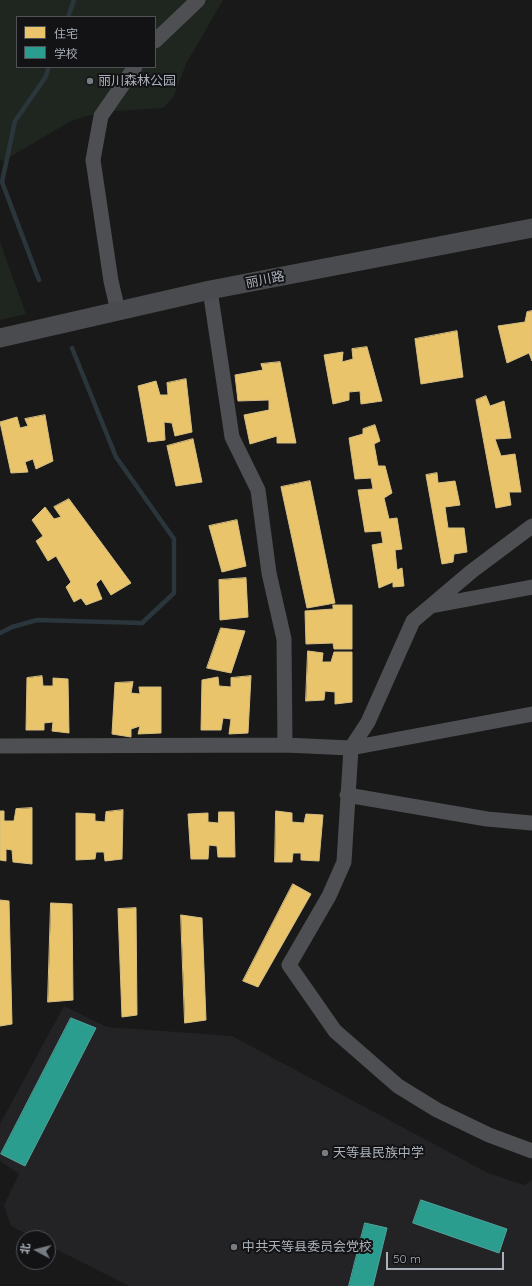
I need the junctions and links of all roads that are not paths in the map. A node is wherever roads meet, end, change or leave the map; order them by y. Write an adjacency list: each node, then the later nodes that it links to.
1 (198, 0): 2 (street)
2 (156, 40)
3 (134, 68): 6 (street)
4 (532, 228): 5 (main road, 丽川路)
5 (210, 290): 6 (main road, 丽川路); 12 (street)
6 (118, 311): 7 (main road, 丽川路)
7 (0, 338)
8 (532, 526): 10 (street)
9 (532, 587): 10 (street)
10 (430, 606): 14 (street)
11 (532, 714): 14 (street)
12 (285, 745): 13 (street); 14 (street)
13 (0, 746)
14 (350, 748): 15 (street)
15 (347, 795): 16 (street); 17 (street)
16 (532, 823)
17 (532, 1151)

